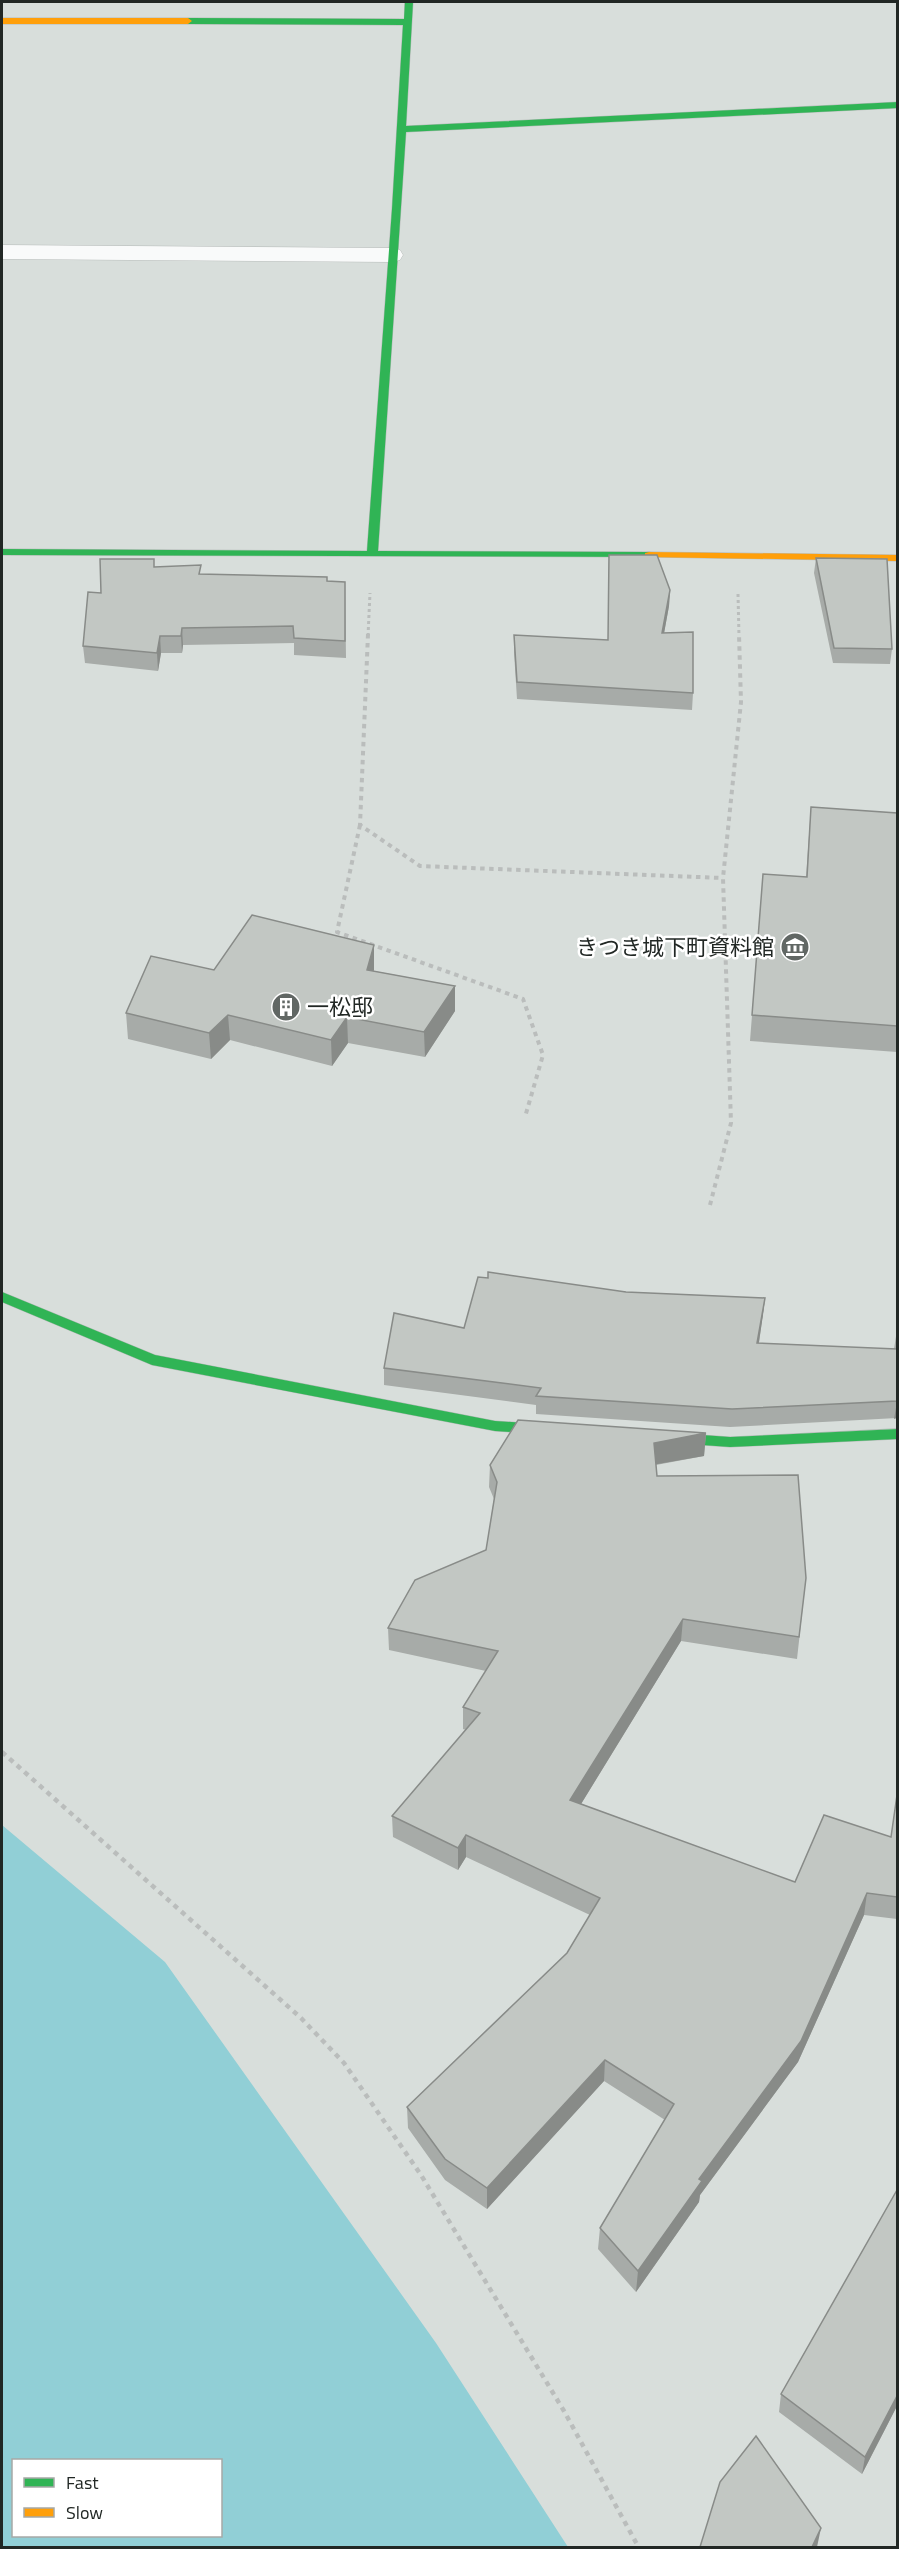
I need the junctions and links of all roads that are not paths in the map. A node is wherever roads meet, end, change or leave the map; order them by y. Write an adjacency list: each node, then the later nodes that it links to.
1 (409, 2): 3 (street)
2 (2, 21): 3 (street)
3 (408, 22): 5 (street)
4 (897, 105): 5 (street)
5 (404, 129): 7 (street)
6 (2, 252): 7 (street)
7 (392, 255): 9 (street)
8 (2, 552): 9 (street)
9 (372, 554): 10 (street)
10 (897, 558)
11 (2, 1297): 12 (street)
12 (565, 1431)
13 (897, 1434): 14 (street)
14 (647, 1436)

